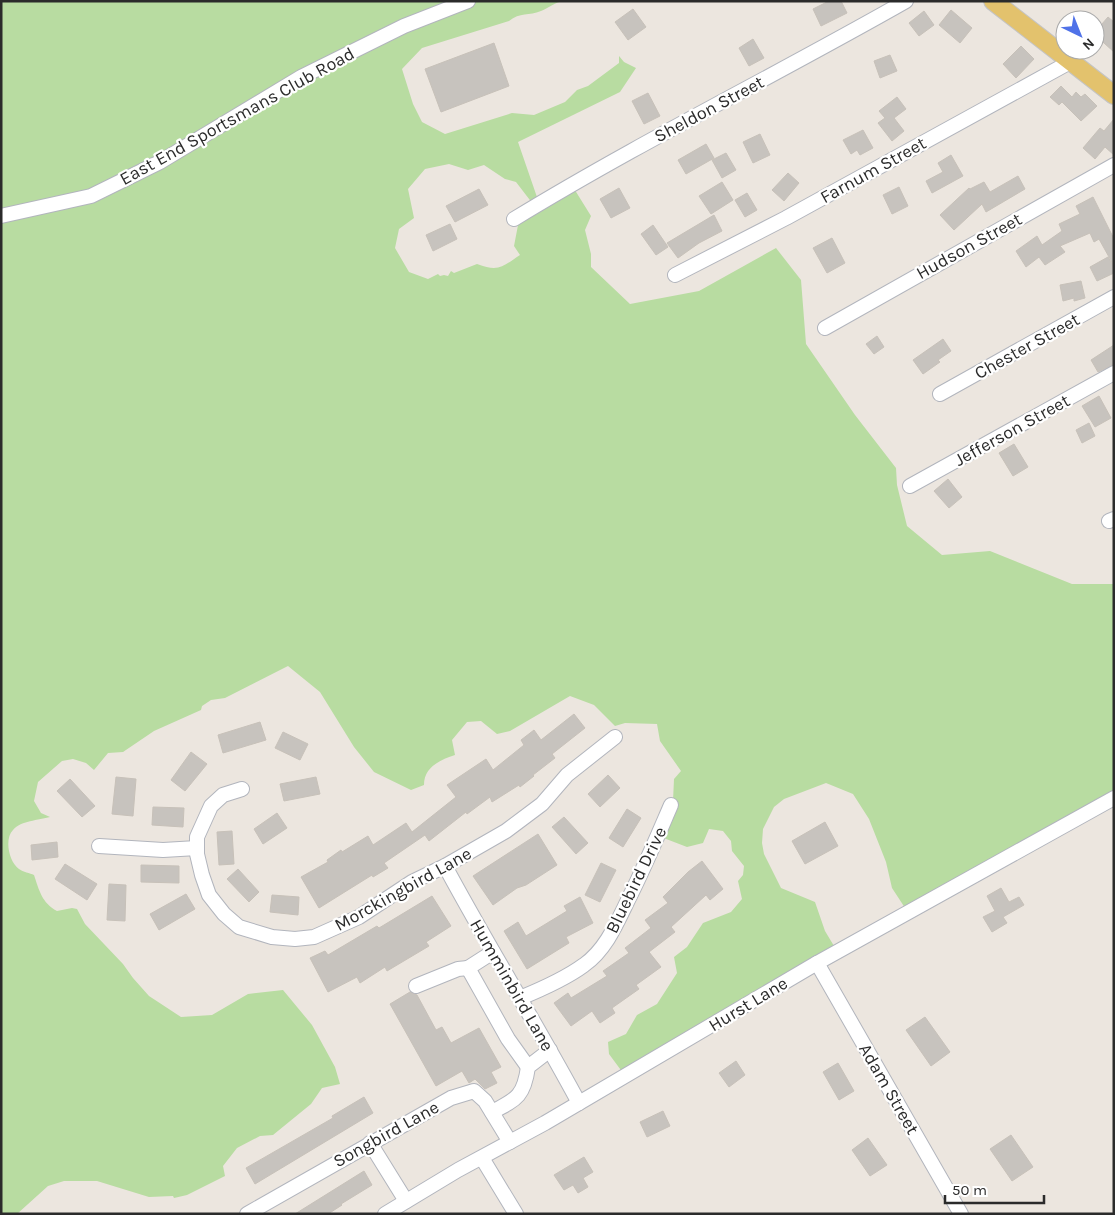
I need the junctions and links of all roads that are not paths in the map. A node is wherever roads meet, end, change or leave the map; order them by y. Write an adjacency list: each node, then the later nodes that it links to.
1 (468, 1): 7 (street, East End Sportsmans Club Road)
2 (906, 1): 8 (street, Sheldon Street)
3 (992, 1): 4 (main road)
4 (1070, 62): 5 (main road); 9 (street, Farnum Street)
5 (1114, 95)
6 (1114, 166): 11 (street, Hudson Street)
7 (1, 216)
8 (514, 219)
9 (675, 275)
10 (1114, 297): 13 (street, Chester Street)
11 (825, 328)
12 (1114, 374): 14 (street, Jefferson Street)
13 (940, 394)
14 (910, 486)
15 (615, 737): 21 (street, Morckingbird Lane)
16 (242, 789): 20 (street, Morckingbird Lane)
17 (1114, 798): 23 (street, Hurst Lane)
18 (671, 805): 26 (street, Bluebird Drive)
19 (99, 846): 20 (street)
20 (197, 848): 21 (street, Morckingbird Lane)
21 (445, 866): 22 (street, Humminbird Lane)
22 (493, 952): 24 (street); 26 (street, Humminbird Lane)
23 (817, 963): 29 (street, Hurst Lane); 38 (street, Adam Street)
24 (468, 968): 25 (street); 28 (street)
25 (416, 986)
26 (520, 998): 27 (street, Humminbird Lane)
27 (550, 1050): 28 (street); 29 (street, Humminbird Lane)
28 (528, 1067): 30 (street)
29 (579, 1103): 31 (street, Hurst Lane)
30 (492, 1112): 31 (street, Songbird Lane); 32 (street, Songbird Lane)
31 (510, 1142): 33 (street, Hurst Lane)
32 (370, 1143): 34 (street); 35 (street, Songbird Lane)
33 (482, 1158): 34 (street, Hurst Lane); 37 (street)
34 (406, 1201): 36 (street, Hurst Lane)
35 (248, 1214)
36 (385, 1214)
37 (516, 1214)
38 (962, 1214)

